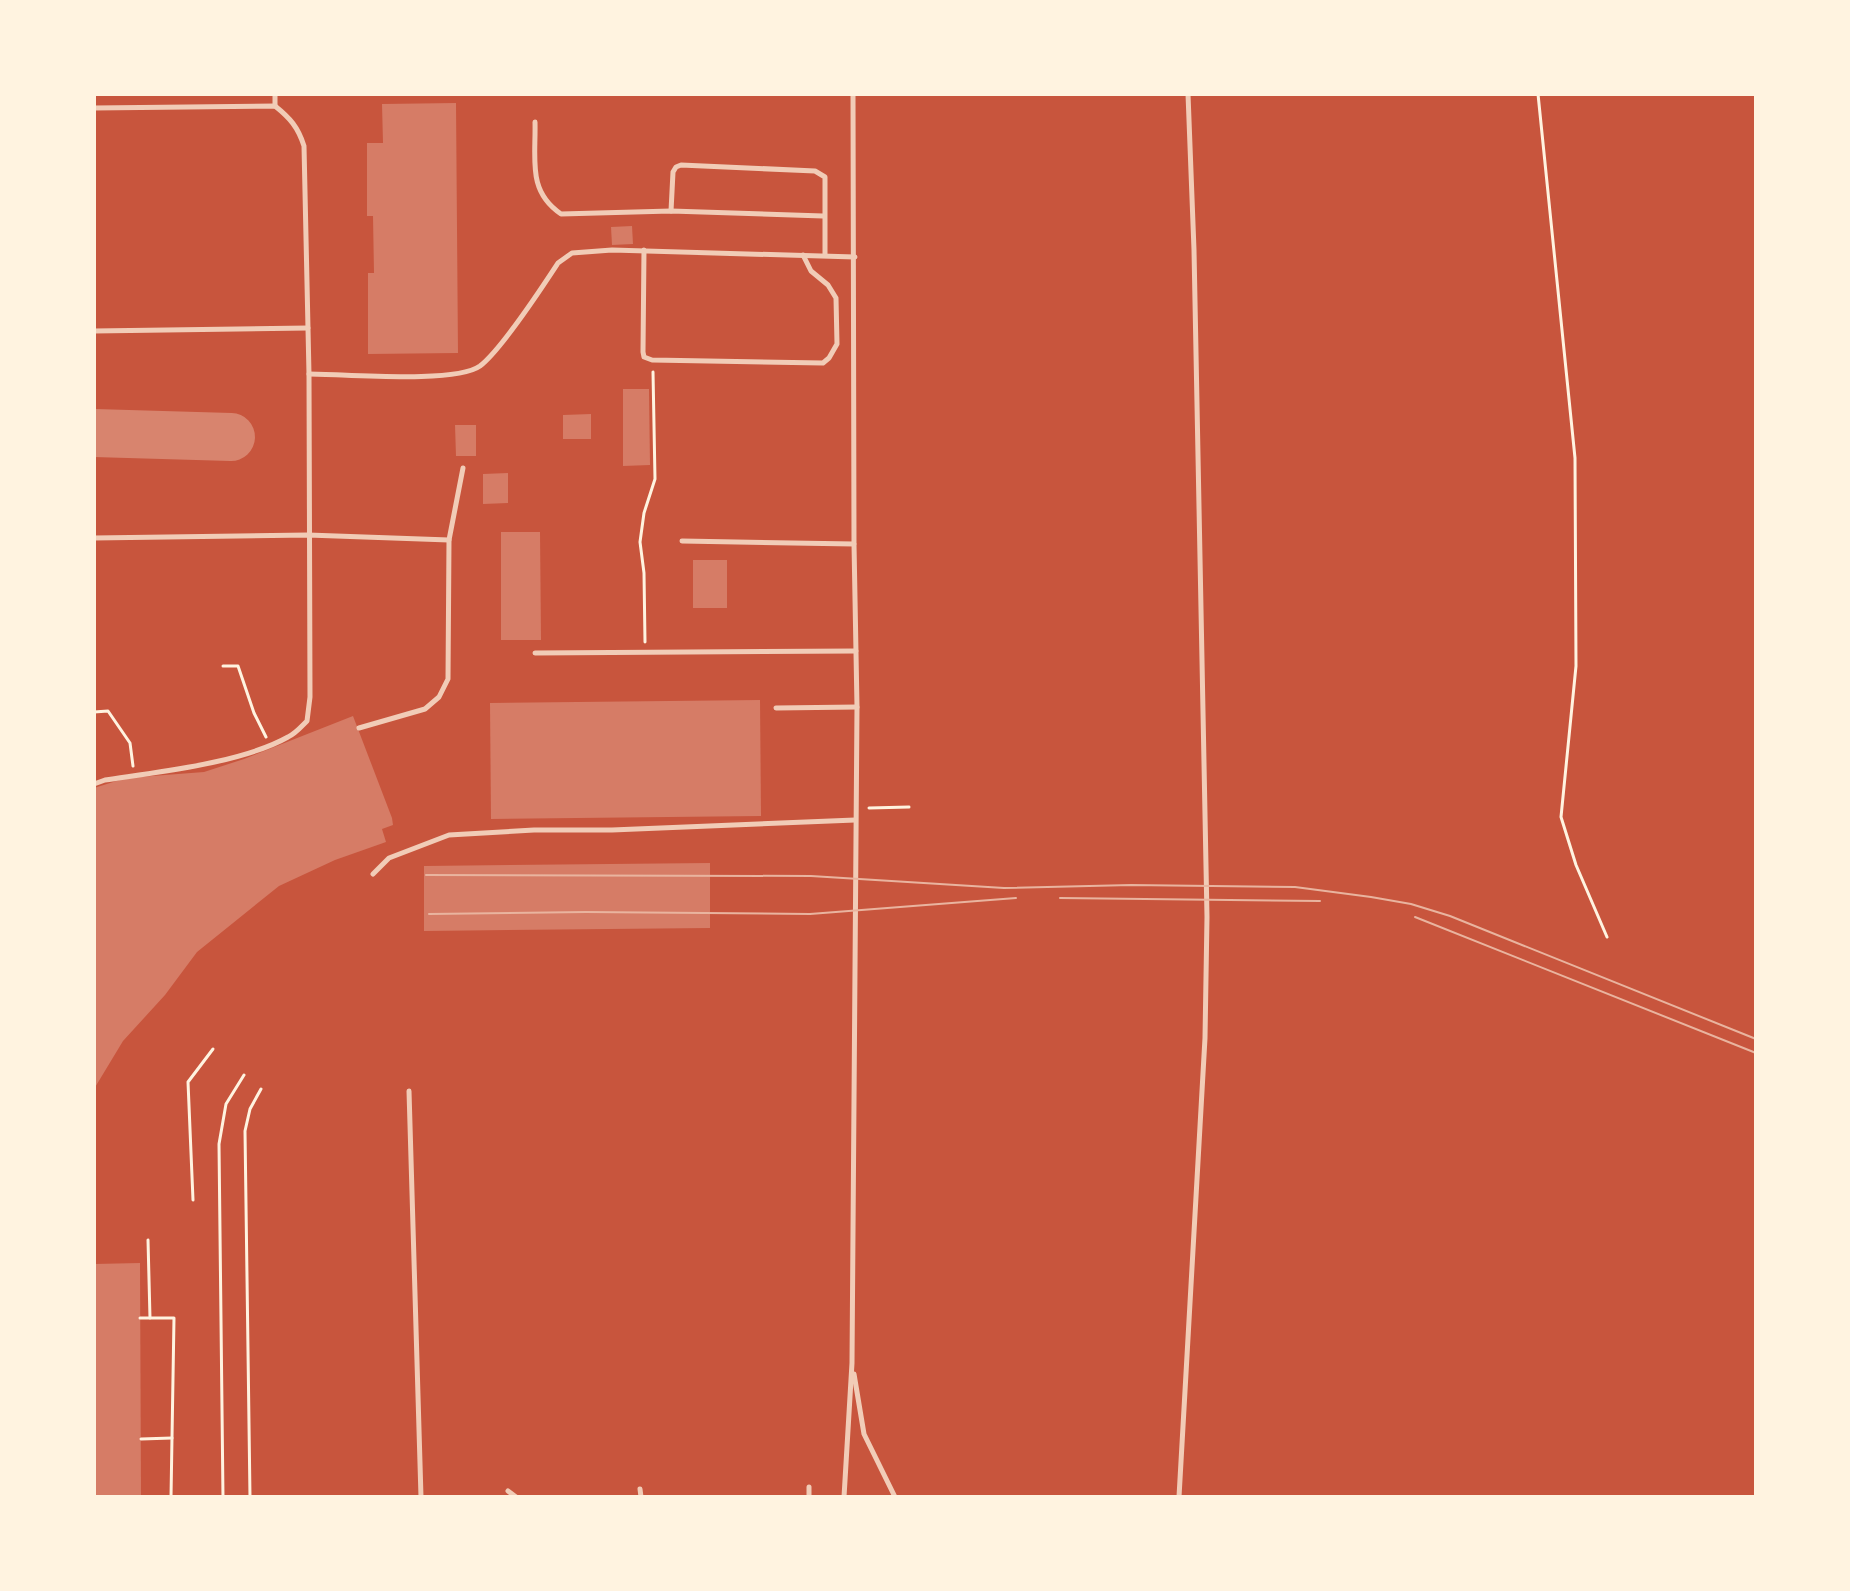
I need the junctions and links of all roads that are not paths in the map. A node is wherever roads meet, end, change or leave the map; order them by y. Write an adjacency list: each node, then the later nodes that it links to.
1 (275, 94): 4 (lane)
2 (853, 94): 12 (lane)
3 (1188, 94): 41 (lane)
4 (275, 106): 5 (lane); 13 (lane)
5 (94, 108)
6 (535, 122): 7 (lane)
7 (671, 211): 8 (lane); 8 (lane)
8 (823, 216): 10 (lane)
9 (644, 250): 11 (lane); 11 (lane); 15 (lane)
10 (825, 254): 11 (lane); 12 (lane)
11 (803, 255)
12 (855, 257): 21 (lane)
13 (308, 328): 14 (lane); 15 (lane)
14 (94, 331)
15 (309, 374): 17 (lane)
16 (463, 468): 19 (lane)
17 (308, 535): 18 (lane); 19 (lane); 27 (lane)
18 (94, 538)
19 (449, 540): 26 (lane)
20 (682, 541): 21 (lane)
21 (854, 544): 22 (lane)
22 (856, 651): 23 (lane); 24 (lane)
23 (535, 653)
24 (857, 707): 25 (lane); 28 (lane)
25 (776, 708)
26 (359, 728)
27 (94, 784)
28 (855, 820): 29 (lane); 31 (lane)
29 (373, 874)
30 (409, 1091): 35 (lane)
31 (852, 1363): 39 (lane); 40 (lane)
32 (809, 1487): 38 (lane)
33 (640, 1489): 37 (lane)
34 (508, 1491): 36 (lane)
35 (421, 1497)
36 (516, 1497)
37 (641, 1497)
38 (809, 1497)
39 (844, 1497)
40 (895, 1497)
41 (1179, 1497)

